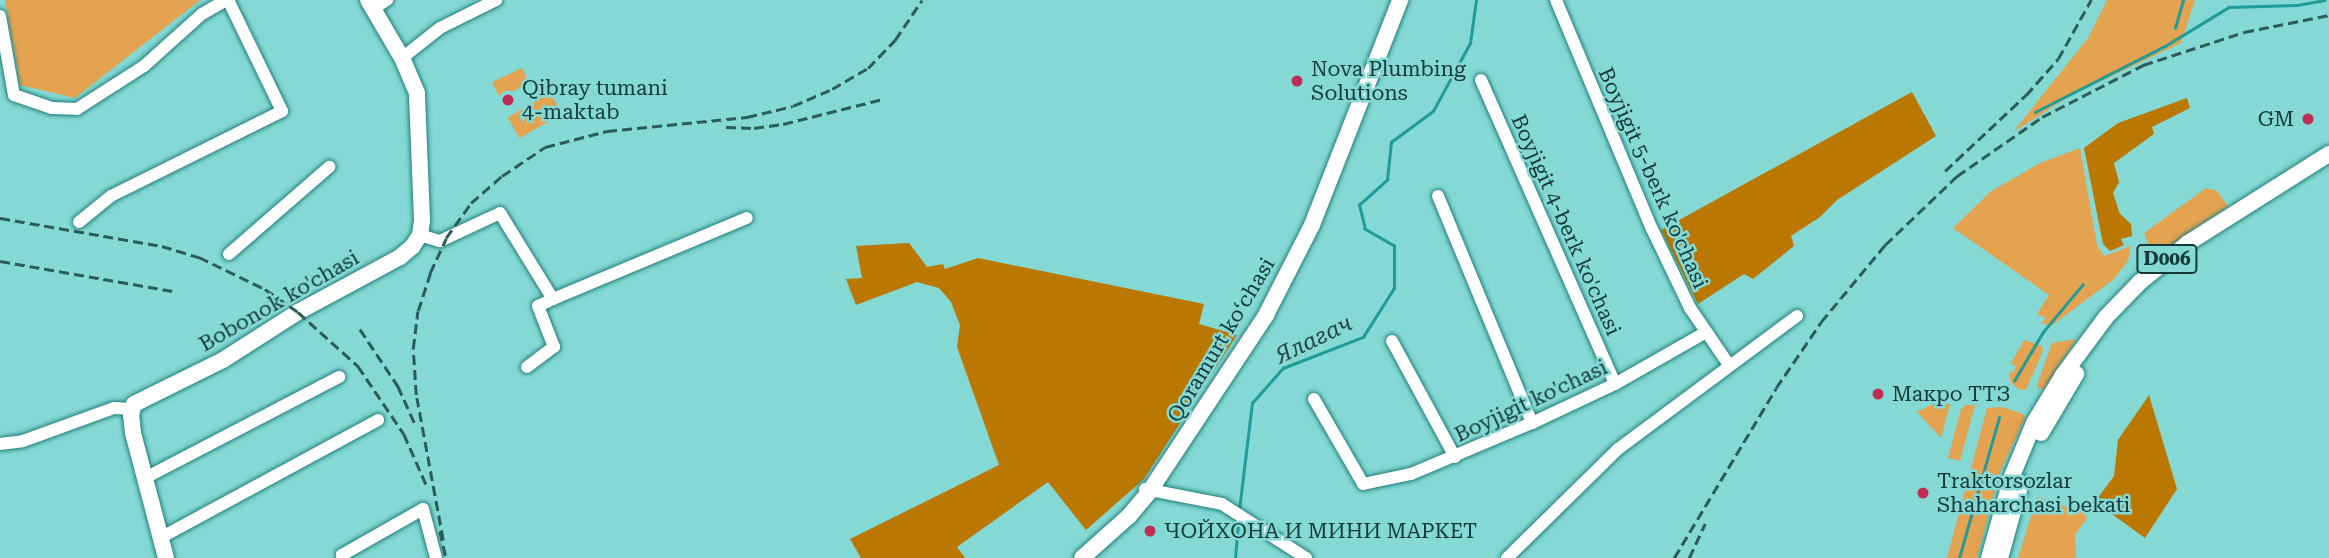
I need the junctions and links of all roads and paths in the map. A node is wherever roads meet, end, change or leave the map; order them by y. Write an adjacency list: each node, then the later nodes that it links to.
1 (227, 0): 8 (street); 16 (street)
2 (387, 0): 7 (street)
3 (496, 0): 9 (street)
4 (1393, 0): 37 (main road, Qoramurt koʻchasi)
5 (1400, 0): 37 (main road, Qoramurt koʻchasi)
6 (1556, 0): 23 (street, Boyjigit 5-berk ko'chasi)
7 (370, 4): 9 (main road)
8 (0, 16)
9 (402, 58): 17 (main road)
10 (1481, 80): 28 (street, Boyjigit 4-berk ko'chasi)
11 (2329, 154): 30 (main road, D006)
12 (2329, 166): 30 (main road, D006)
13 (330, 167): 20 (street)
14 (1438, 196): 33 (street)
15 (747, 218): 21 (street)
16 (79, 222)
17 (420, 234): 18 (street); 19 (main road, Bobonok ko'chasi)
18 (440, 241): 19 (street); 21 (street)
19 (406, 253): 31 (main road, Bobonok ko'chasi)
20 (229, 254)
21 (553, 299): 26 (street)
22 (1797, 316): 25 (street)
23 (1706, 332): 25 (street, Boyjigit 5-berk ko'chasi); 28 (street, Boyjigit ko'chasi)
24 (1392, 341): 35 (street)
25 (1729, 365): 45 (street)
26 (527, 367)
27 (340, 377): 36 (street)
28 (1615, 384): 33 (street, Boyjigit ko'chasi)
29 (1314, 399): 35 (street, Boyjigit ko'chasi)
30 (2048, 408): 46 (main road, D006); 47 (main road, D006)
31 (131, 409): 34 (street); 36 (main road)
32 (378, 420): 38 (street)
33 (1532, 423): 35 (street, Boyjigit ko'chasi)
34 (0, 444)
35 (1455, 457)
36 (145, 478): 38 (main road)
37 (1147, 491): 42 (main road, Qoramurt koʻchasi); 43 (main road, Qoramurt koʻchasi); 44 (street)
38 (160, 538): 39 (main road)
39 (166, 558)
40 (344, 558): 41 (street)
41 (436, 558)
42 (1075, 558)
43 (1082, 558)
44 (1306, 558)
45 (1507, 558)
46 (1989, 558)
47 (2000, 558)

